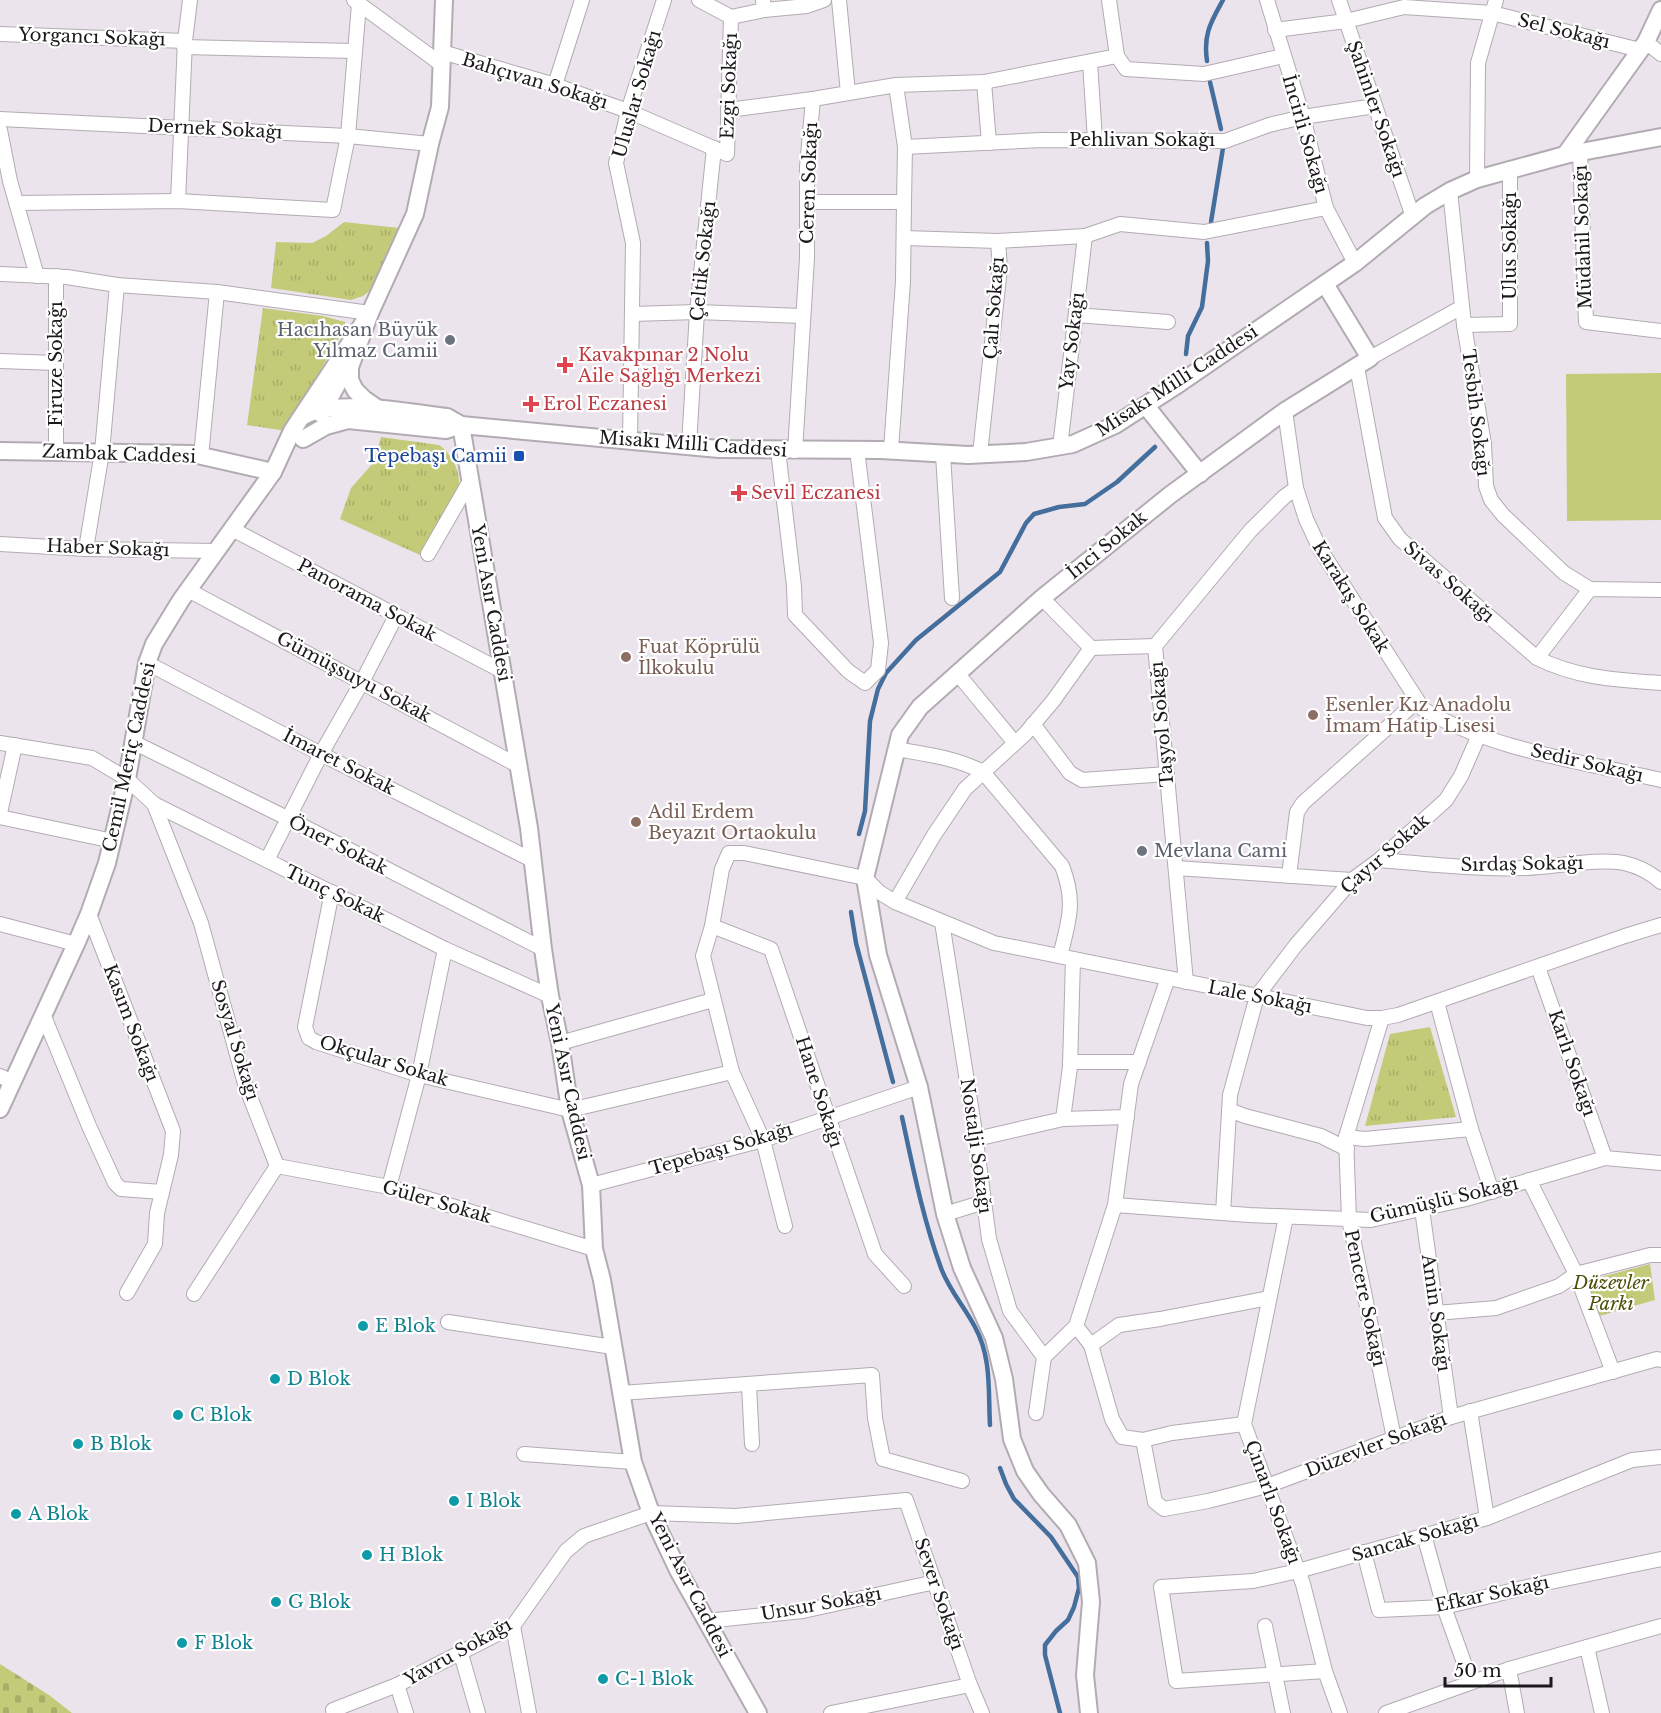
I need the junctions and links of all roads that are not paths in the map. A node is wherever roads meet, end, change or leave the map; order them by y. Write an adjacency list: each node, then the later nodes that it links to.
1 (190, 0): 20 (street)
2 (444, 0): 26 (street)
3 (582, 0): 29 (street)
4 (664, 0): 35 (street, Uluslar Sokağı)
5 (699, 0): 16 (street)
6 (839, 0): 31 (street)
7 (1109, 0): 24 (street)
8 (1267, 0): 18 (street, İncirli Sokağı)
9 (1339, 0): 17 (street, Şahinler Sokağı)
10 (815, 1): 13 (street, Ezgi Sokağı)
11 (357, 2): 22 (street); 26 (street, Bahçıvan Sokağı)
12 (1405, 4): 14 (street, Sel Sokağı); 17 (street, Sel Sokağı)
13 (764, 5): 16 (street, Ezgi Sokağı)
14 (1494, 6): 21 (street, Sel Sokağı); 49 (street)
15 (1661, 10): 21 (street)
16 (731, 17): 34 (street, Ezgi Sokağı)
17 (1346, 21): 18 (street, Sel Sokağı); 33 (street, Şahinler Sokağı)
18 (1275, 30): 25 (street, İncirli Sokağı)
19 (0, 34): 20 (street, Yorgancı Sokağı)
20 (184, 44): 22 (street, Yorgancı Sokağı); 38 (street)
21 (1643, 46): 23 (street, Sel Sokağı); 47 (street)
22 (354, 51): 40 (street)
23 (1661, 54)
24 (1117, 56): 25 (street); 27 (street, Ceren Sokağı)
25 (1283, 56): 36 (street, İncirli Sokağı)
26 (441, 58): 29 (street, Bahçıvan Sokağı); 44 (street)
27 (1090, 62): 28 (street, Ceren Sokağı); 42 (street)
28 (984, 82): 30 (street, Ceren Sokağı); 43 (street)
29 (555, 85): 35 (street, Bahçıvan Sokağı)
30 (896, 86): 31 (street, Ceren Sokağı); 45 (street)
31 (848, 93): 32 (street, Ceren Sokağı)
32 (813, 99): 34 (street); 52 (street, Ceren Sokağı)
33 (1375, 106): 36 (street, Pehlivan Sokağı); 56 (street, Şahinler Sokağı)
34 (728, 110): 46 (street, Ezgi Sokağı)
35 (628, 111): 46 (street, Bahçıvan Sokağı); 70 (street, Uluslar Sokağı)
36 (1303, 117): 42 (street, Pehlivan Sokağı); 55 (street, İncirli Sokağı)
37 (0, 119): 38 (street, Dernek Sokağı)
38 (181, 127): 40 (street, Dernek Sokağı); 51 (street)
39 (0, 131): 54 (street)
40 (348, 136): 44 (street, Dernek Sokağı); 51 (street)
41 (1661, 137): 47 (street, Misakı Milli Caddesi)
42 (1095, 140): 43 (street, Pehlivan Sokağı)
43 (989, 143): 45 (street, Pehlivan Sokağı)
44 (430, 144): 69 (street)
45 (905, 147): 53 (street)
46 (721, 151): 68 (street, Çeltik Sokağı)
47 (1573, 154): 48 (street, Misakı Milli Caddesi); 75 (street, Müdahil Sokağı)
48 (1510, 169): 49 (street, Misakı Milli Caddesi); 74 (street, Ulus Sokağı)
49 (1477, 179): 50 (street, Misakı Milli Caddesi)
50 (1450, 191): 56 (street, Misakı Milli Caddesi); 67 (street, Tesbih Sokağı)
51 (177, 201): 54 (street)
52 (807, 202): 53 (street); 72 (street, Ceren Sokağı)
53 (904, 202): 58 (street)
54 (17, 203): 62 (street)
55 (1326, 208): 57 (street, Çalı Sokağı); 60 (street, İncirli Sokağı)
56 (1413, 217): 60 (street, Misakı Milli Caddesi)
57 (1085, 236): 59 (street, Çalı Sokağı); 71 (street, Yay Sokağı)
58 (904, 238): 59 (street); 94 (street)
59 (998, 241): 99 (street, Çalı Sokağı)
60 (1355, 263): 64 (street, Misakı Milli Caddesi)
61 (0, 274): 62 (street)
62 (37, 276): 63 (street)
63 (56, 276): 65 (street); 78 (street, Firuze Sokağı)
64 (1325, 284): 79 (street, Sivas Sokağı); 82 (street, Misakı Milli Caddesi)
65 (117, 285): 66 (street); 98 (street)
66 (217, 292): 69 (street); 101 (street)
67 (1462, 307): 74 (street, Tesbih Sokağı); 79 (street, İnci Sokak)
68 (697, 312): 70 (street); 72 (street); 90 (street, Çeltik Sokağı)
69 (370, 313): 76 (street); 80 (street, Cemil Meriç Caddesi)
70 (633, 314): 89 (street, Uluslar Sokağı)
71 (1076, 315): 73 (street); 91 (street, Yay Sokağı)
72 (803, 316): 96 (street, Ceren Sokağı)
73 (1168, 321)
74 (1464, 325): 112 (street, Tesbih Sokağı)
75 (1661, 331)
76 (358, 345): 81 (street); 83 (street)
77 (0, 361): 78 (street)
78 (56, 363): 97 (street, Firuze Sokağı)
79 (1364, 363): 84 (street, İnci Sokak); 119 (street, Sivas Sokağı)
80 (335, 365): 81 (street); 85 (street, Cemil Meriç Caddesi)
81 (328, 405): 83 (street, Misakı Milli Caddesi); 85 (street, Misakı Milli Caddesi); 86 (street); 88 (street)
82 (1146, 406): 91 (street, Misakı Milli Caddesi); 103 (street)
83 (380, 410): 87 (street, Misakı Milli Caddesi)
84 (1285, 411): 103 (street, İnci Sokak); 105 (street)
85 (301, 417): 102 (street, Cemil Meriç Caddesi)
86 (348, 420): 87 (street, Misakı Milli Caddesi); 88 (street, Misakı Milli Caddesi)
87 (461, 425): 89 (street, Misakı Milli Caddesi); 104 (street, Yeni Asır Caddesi)
88 (303, 439): 102 (street)
89 (630, 440): 90 (street, Misakı Milli Caddesi)
90 (689, 445): 92 (street, Misakı Milli Caddesi)
91 (1060, 447): 99 (street, Misakı Milli Caddesi)
92 (778, 450): 93 (street); 96 (street, Misakı Milli Caddesi)
93 (857, 450): 94 (street, Misakı Milli Caddesi); 96 (street, Misakı Milli Caddesi)
94 (891, 450): 100 (street, Misakı Milli Caddesi)
95 (0, 451): 97 (street, Zambak Caddesi)
96 (795, 451)
97 (56, 452): 98 (street, Zambak Caddesi)
98 (102, 452): 101 (street, Zambak Caddesi); 108 (street)
99 (980, 454): 100 (street, Misakı Milli Caddesi)
100 (943, 455): 114 (street)
101 (201, 456): 102 (street, Zambak Caddesi)
102 (273, 472): 106 (street, Cemil Meriç Caddesi)
103 (1200, 474): 115 (street, İnci Sokak)
104 (470, 481): 110 (street); 121 (street, Yeni Asır Caddesi)
105 (1296, 488): 117 (street, Taşyol Sokağı); 125 (street, Karakış Sokak)
106 (232, 529): 109 (street, Cemil Meriç Caddesi); 116 (street, Panorama Sokak)
107 (0, 544): 108 (street, Haber Sokağı)
108 (86, 549): 109 (street, Haber Sokağı)
109 (215, 551): 111 (street, Cemil Meriç Caddesi)
110 (428, 554)
111 (188, 590): 120 (street, Cemil Meriç Caddesi); 123 (street, Gümüşsuyu Sokak)
112 (1590, 590): 113 (street); 119 (street)
113 (1661, 590)
114 (952, 598)
115 (1042, 598): 118 (street); 122 (street, İnci Sokak)
116 (396, 616): 121 (street, Panorama Sokak); 123 (street)
117 (1155, 646): 118 (street); 136 (street, Taşyol Sokağı)
118 (1091, 648): 126 (street)
119 (1537, 658): 124 (street, Sivas Sokağı)
120 (147, 663): 128 (street, Cemil Meriç Caddesi); 133 (street, İmaret Sokak)
121 (502, 671): 134 (street, Yeni Asır Caddesi)
122 (957, 673): 130 (street); 132 (street, İnci Sokak)
123 (362, 682): 133 (street); 134 (street, Gümüşsuyu Sokak)
124 (1661, 683)
125 (1417, 701): 127 (street, Sedir Sokağı); 147 (street)
126 (1033, 724): 130 (street); 136 (street)
127 (1479, 735): 138 (street, Sedir Sokağı); 145 (street, Çayır Sokak)
128 (133, 742): 137 (street, Cemil Meriç Caddesi); 141 (street, Öner Sokak)
129 (0, 743): 131 (street, Tunç Sokak)
130 (1014, 743): 135 (street)
131 (15, 745): 137 (street, Tunç Sokak); 140 (street)
132 (896, 749): 135 (street); 148 (street, İnci Sokak)
133 (321, 754): 141 (street); 144 (street, İmaret Sokak)
134 (519, 766): 144 (street, Yeni Asır Caddesi)
135 (984, 772): 152 (street); 161 (street)
136 (1167, 774): 146 (street, Taşyol Sokağı)
137 (127, 779): 139 (street, Tunç Sokak); 142 (street, Cemil Meriç Caddesi)
138 (1661, 780)
139 (154, 804): 143 (street, Tunç Sokak); 190 (street, Sosyal Sokağı)
140 (0, 815): 142 (street)
141 (289, 819): 143 (street); 160 (street, Öner Sokak)
142 (113, 841): 153 (street, Cemil Meriç Caddesi)
143 (267, 860): 151 (street, Tunç Sokak)
144 (532, 860): 160 (street, Yeni Asır Caddesi)
145 (1379, 860): 149 (street, Çayır Sokak); 150 (street, Sırdaş Sokağı)
146 (1176, 868): 147 (street); 164 (street, Taşyol Sokağı)
147 (1289, 876): 149 (street)
148 (865, 878): 152 (street, Lale Sokağı); 157 (street); 177 (street)
149 (1352, 880): 166 (street, Çayır Sokak)
150 (1661, 882)
151 (332, 892): 159 (street, Tunç Sokak); 175 (street, Okçular Sokak)
152 (895, 903): 154 (street, Lale Sokağı)
153 (89, 915): 158 (street, Cemil Meriç Caddesi); 195 (street, Kasım Sokağı)
154 (942, 922): 161 (street, Lale Sokağı); 185 (street, Nostalji Sokağı)
155 (0, 924): 158 (street)
156 (1661, 925): 162 (street, Lale Sokağı)
157 (712, 926): 167 (street); 181 (street, Hane Sokağı)
158 (76, 944): 169 (street, Cemil Meriç Caddesi)
159 (446, 949): 165 (street, Tunç Sokak); 175 (street)
160 (543, 950): 165 (street, Yeni Asır Caddesi)
161 (1066, 957): 163 (street, Lale Sokağı); 172 (street)
162 (1538, 967): 168 (street, Lale Sokağı); 188 (street, Karlı Sokağı)
163 (1168, 978): 164 (street, Lale Sokağı); 173 (street)
164 (1186, 982): 166 (street, Lale Sokağı)
165 (550, 996): 171 (street, Yeni Asır Caddesi)
166 (1257, 996): 170 (street, Lale Sokağı); 180 (street)
167 (713, 1000): 171 (street); 174 (street)
168 (1437, 1002): 170 (street, Lale Sokağı); 184 (street)
169 (43, 1014): 176 (street, Cemil Meriç Caddesi); 195 (street)
170 (1382, 1018): 187 (street, Pencere Sokağı)
171 (560, 1043): 179 (street, Yeni Asır Caddesi)
172 (1070, 1062): 173 (street); 183 (street)
173 (1139, 1062): 182 (street)
174 (732, 1072): 179 (street); 186 (street)
175 (418, 1075): 179 (street, Okçular Sokak); 193 (street)
176 (7, 1079): 178 (street, Cemil Meriç Caddesi)
177 (919, 1087): 181 (street, Tepebaşı Sokağı); 200 (street)
178 (0, 1109)
179 (570, 1110): 192 (street, Yeni Asır Caddesi)
180 (1229, 1110): 187 (street); 199 (street)
181 (827, 1117): 186 (street, Tepebaşı Sokağı); 207 (street, Hane Sokağı)
182 (1127, 1117): 183 (street); 197 (street)
183 (1063, 1119): 185 (street)
184 (1471, 1129): 187 (street); 194 (street)
185 (976, 1139): 196 (street, Nostalji Sokağı)
186 (763, 1140): 192 (street, Tepebaşı Sokağı); 203 (street)
187 (1347, 1143): 202 (street, Pencere Sokağı)
188 (1605, 1158): 189 (street, Gümüşlü Sokağı); 191 (street, Gümüşlü Sokağı)
189 (1661, 1163)
190 (277, 1166): 193 (street, Güler Sokak); 209 (street)
191 (1529, 1180): 194 (street, Gümüşlü Sokağı); 206 (street)
192 (591, 1185): 204 (street, Yeni Asır Caddesi)
193 (388, 1187): 204 (street, Güler Sokak)
194 (1492, 1191): 198 (street, Gümüşlü Sokağı)
195 (162, 1192): 208 (street)
196 (984, 1202): 200 (street); 216 (street, Nostalji Sokağı)
197 (1115, 1205): 199 (street, Gümüşlü Sokağı); 213 (street)
198 (1422, 1209): 202 (street, Gümüşlü Sokağı); 211 (street, Amin Sokağı)
199 (1222, 1213): 201 (street, Gümüşlü Sokağı)
200 (945, 1214): 260 (street)
201 (1286, 1217): 202 (street, Gümüşlü Sokağı); 210 (street, Çınarlı Sokağı)
202 (1349, 1219): 225 (street, Pencere Sokağı)
203 (785, 1226)
204 (594, 1249): 215 (street, Yeni Asır Caddesi)
205 (1661, 1255): 206 (street)
206 (1576, 1274): 211 (street); 218 (street)
207 (904, 1286)
208 (127, 1293)
209 (194, 1294)
210 (1269, 1298): 214 (street); 224 (street, Çınarlı Sokağı)
211 (1436, 1313): 223 (street, Amin Sokağı)
212 (448, 1322): 215 (street)
213 (1076, 1326): 214 (street); 216 (street)
214 (1091, 1345): 226 (street)
215 (613, 1347): 220 (street, Yeni Asır Caddesi)
216 (1044, 1358): 222 (street)
217 (1661, 1360): 218 (street, Düzevler Sokağı)
218 (1613, 1372): 221 (street, Düzevler Sokağı)
219 (749, 1385): 220 (street); 227 (street); 231 (street)
220 (621, 1393): 230 (street, Yeni Asır Caddesi)
221 (1470, 1411): 223 (street, Düzevler Sokağı); 234 (street)
222 (1035, 1413)
223 (1451, 1417): 225 (street, Düzevler Sokağı)
224 (1244, 1424): 226 (street); 232 (street, Çınarlı Sokağı)
225 (1394, 1438): 232 (street, Düzevler Sokağı)
226 (1143, 1440): 232 (street, Düzevler Sokağı)
227 (752, 1444)
228 (524, 1454): 230 (street)
229 (1661, 1457): 234 (street, Sancak Sokağı)
230 (633, 1462): 233 (street, Yeni Asır Caddesi)
231 (962, 1480)
232 (1267, 1486): 238 (street, Çınarlı Sokağı)
233 (651, 1513): 239 (street, Sever Sokağı); 241 (street, Yeni Asır Caddesi); 242 (street, Yavru Sokağı)
234 (1487, 1518): 235 (street, Sancak Sokağı)
235 (1424, 1535): 236 (street, Sancak Sokağı); 240 (street)
236 (1364, 1552): 238 (street, Sancak Sokağı); 240 (street, Efkar Sokağı)
237 (1661, 1559): 240 (street, Efkar Sokağı)
238 (1298, 1571): 248 (street, Çınarlı Sokağı); 249 (street, Sancak Sokağı)
239 (935, 1582): 241 (street, Unsur Sokağı); 252 (street, Sever Sokağı)
240 (1444, 1606): 250 (street)
241 (706, 1621): 257 (street, Yeni Asır Caddesi)
242 (513, 1626): 246 (street, Yavru Sokağı); 256 (street)
243 (1265, 1626): 249 (street)
244 (1661, 1626): 245 (street)
245 (1587, 1647): 247 (street); 265 (street)
246 (461, 1654): 251 (street, Yavru Sokağı); 255 (street)
247 (1509, 1669): 250 (street); 264 (street)
248 (1325, 1671): 249 (street); 262 (street, Çınarlı Sokağı)
249 (1275, 1675): 261 (street)
250 (1471, 1682): 263 (street)
251 (398, 1685): 253 (street, Yavru Sokağı); 254 (street)
252 (970, 1685): 258 (street); 259 (street, Sever Sokağı)
253 (333, 1712)
254 (406, 1713)
255 (478, 1713)
256 (529, 1713)
257 (758, 1713)
258 (831, 1713)
259 (982, 1713)
260 (1089, 1713)
261 (1283, 1713)
262 (1340, 1713)
263 (1386, 1713)
264 (1517, 1713)
265 (1602, 1713)

